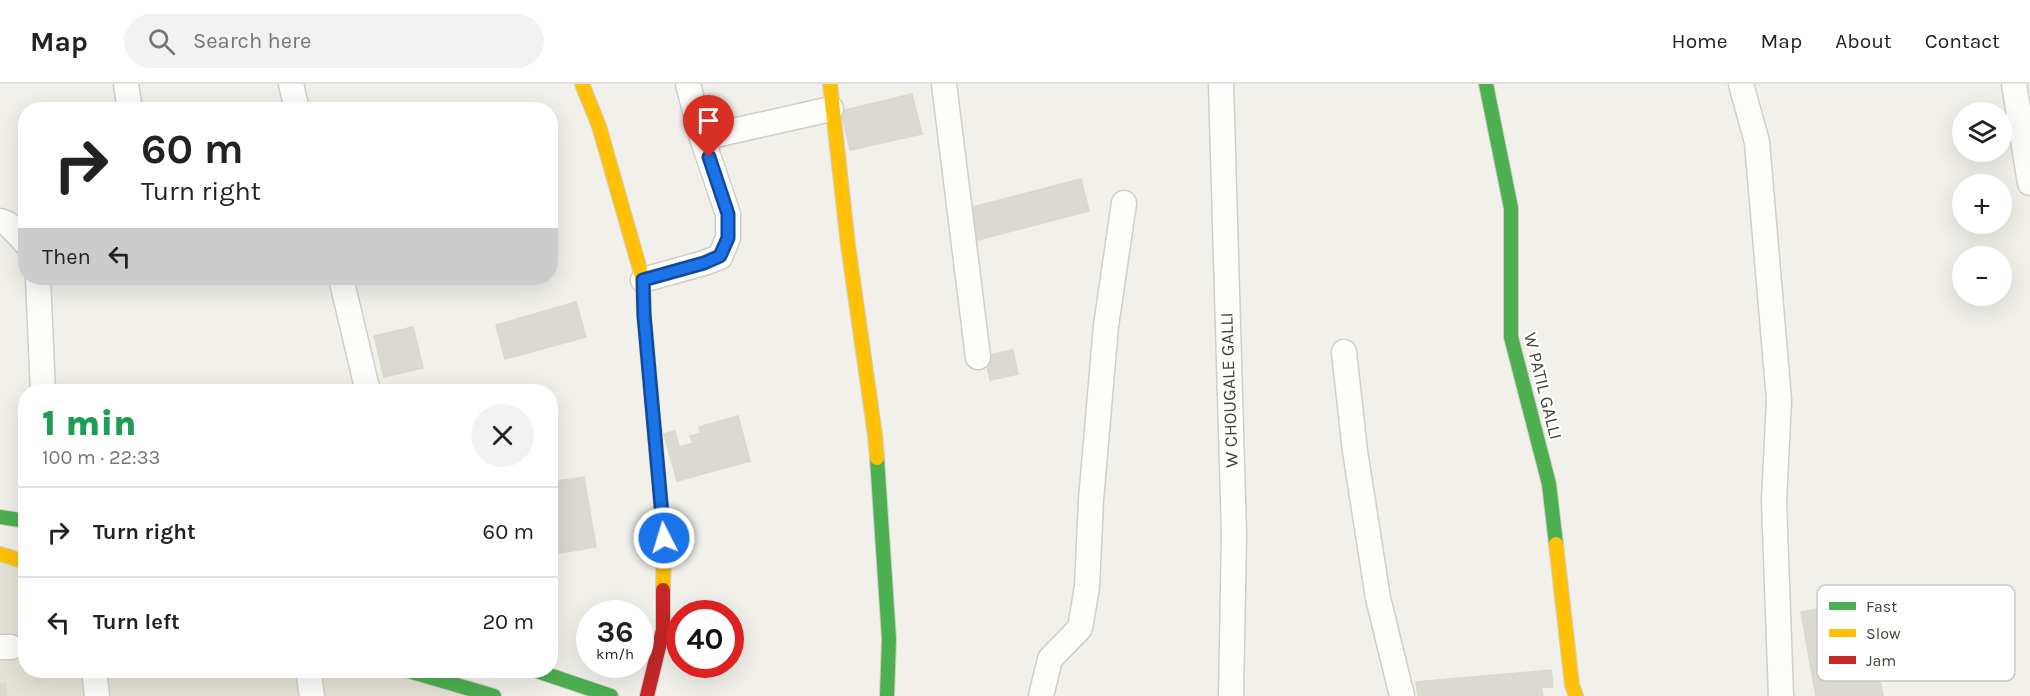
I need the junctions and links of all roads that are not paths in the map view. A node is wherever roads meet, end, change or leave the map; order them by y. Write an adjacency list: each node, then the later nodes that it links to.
1 (126, 84): 11 (street)
2 (291, 84): 12 (street)
3 (582, 84): 19 (street)
4 (688, 84): 14 (street)
5 (830, 84): 13 (street)
6 (944, 84): 23 (street)
7 (1221, 84): 41 (street, W CHOUGALE GALLI)
8 (1486, 84): 43 (street, W PATIL GALLI)
9 (1741, 84): 44 (street)
10 (2014, 84): 15 (street)
11 (129, 102)
12 (295, 102)
13 (831, 109): 14 (street); 39 (street)
14 (702, 138): 19 (street)
15 (2030, 183)
16 (1125, 203): 40 (street)
17 (0, 221): 18 (street)
18 (18, 235)
19 (643, 280): 38 (street)
20 (38, 285): 24 (street)
21 (343, 285): 25 (street)
22 (1344, 352): 42 (street)
23 (978, 357)
24 (43, 384)
25 (366, 384)
26 (0, 517): 27 (street)
27 (18, 520)
28 (0, 554): 29 (street)
29 (18, 560)
30 (95, 678): 34 (street)
31 (309, 678): 35 (street)
32 (432, 678): 36 (street)
33 (558, 678): 37 (street)
34 (97, 696)
35 (312, 696)
36 (494, 696)
37 (611, 696)
38 (647, 696)
39 (887, 696)
40 (1041, 696)
41 (1231, 696)
42 (1402, 696)
43 (1576, 696)
44 (1781, 696)

